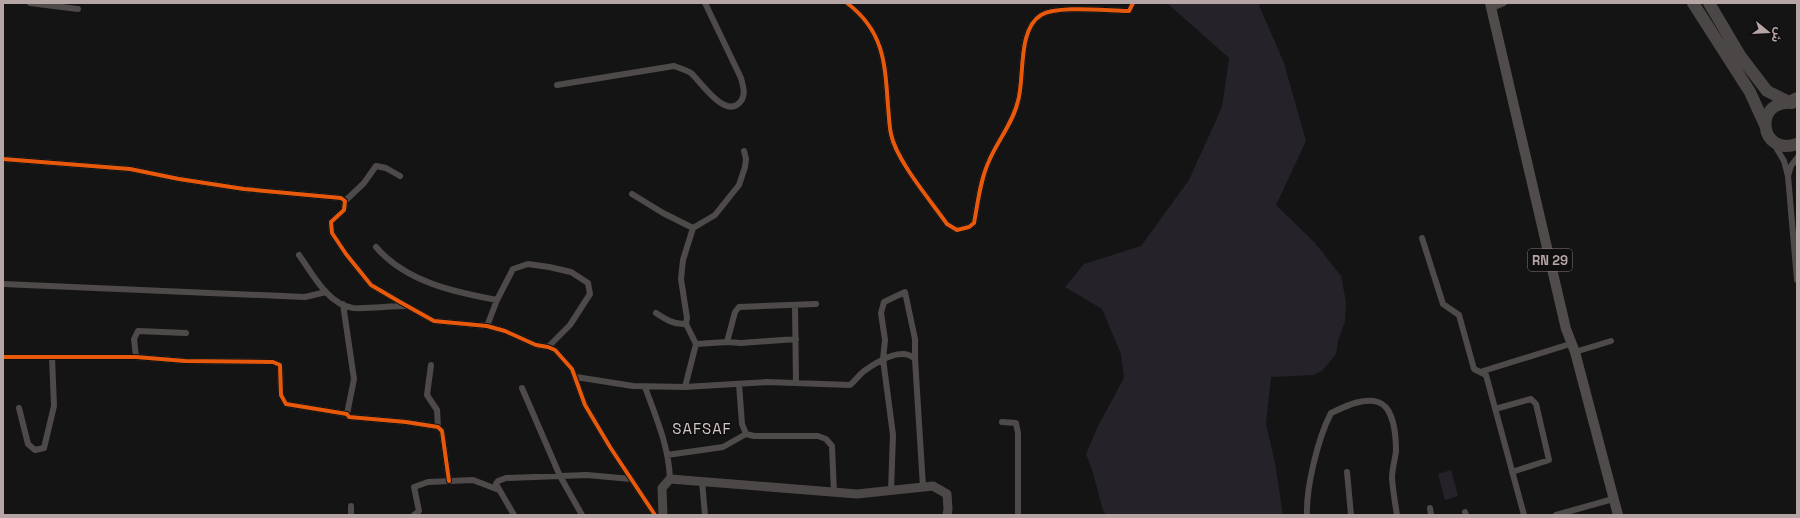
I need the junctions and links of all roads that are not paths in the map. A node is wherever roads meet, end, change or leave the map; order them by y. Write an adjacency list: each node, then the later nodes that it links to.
1 (30, 3): 9 (street)
2 (704, 3): 10 (street)
3 (847, 3): 4 (street)
4 (1133, 3)
5 (1504, 3): 8 (street)
6 (1693, 3): 12 (highway)
7 (1709, 3): 11 (highway)
8 (1491, 6): 43 (main road, RN 29)
9 (78, 9)
10 (557, 85)
11 (1790, 101): 12 (highway)
12 (1765, 126): 13 (highway)
13 (1774, 142): 14 (highway); 16 (highway); 19 (street)
14 (1797, 144)
15 (744, 151): 22 (street)
16 (1797, 157): 19 (street)
17 (3, 159): 21 (street)
18 (400, 176): 21 (street)
19 (1788, 176): 26 (street)
20 (632, 194): 22 (street)
21 (345, 201): 33 (street)
22 (693, 228): 35 (street)
23 (1422, 238): 50 (street)
24 (376, 248): 29 (street)
25 (299, 255): 28 (street)
26 (1797, 280)
27 (3, 284): 28 (street)
28 (326, 292): 30 (street)
29 (497, 300): 36 (street); 42 (street)
30 (343, 304): 33 (street); 59 (street)
31 (816, 304): 32 (street)
32 (796, 305): 38 (street); 40 (street)
33 (408, 306): 36 (street)
34 (656, 313): 35 (street)
35 (686, 324): 41 (street)
36 (487, 326): 42 (street)
37 (186, 333): 46 (street)
38 (796, 339): 40 (street); 52 (street)
39 (1611, 341): 43 (street)
40 (727, 342): 41 (street)
41 (696, 344): 55 (street)
42 (548, 347): 51 (street)
43 (1572, 348): 50 (street); 75 (main road, RN 29)
44 (3, 357): 45 (street)
45 (52, 357): 46 (street); 57 (street)
46 (136, 357): 59 (street)
47 (916, 359): 48 (street); 48 (street); 71 (street)
48 (883, 360): 52 (street); 73 (street)
49 (431, 365): 61 (street)
50 (1480, 372): 58 (street)
51 (576, 378): 54 (street); 68 (street)
52 (796, 383): 53 (street)
53 (739, 384): 55 (street); 62 (street)
54 (645, 387): 55 (street); 63 (street)
55 (685, 387)
56 (522, 388): 66 (street)
57 (19, 408)
58 (1495, 409): 65 (street); 65 (street)
59 (347, 414): 61 (street)
60 (1002, 422): 86 (street)
61 (438, 427): 69 (street)
62 (746, 434): 63 (street); 74 (street)
63 (667, 455): 67 (street)
64 (1347, 472): 88 (street)
65 (1512, 472): 91 (street)
66 (560, 476): 68 (street); 72 (street); 81 (street)
67 (670, 479): 70 (street); 83 (street)
68 (631, 480): 82 (street)
69 (449, 481): 72 (street); 79 (street)
70 (702, 481): 74 (street); 84 (street)
71 (923, 487): 73 (street); 85 (street)
72 (499, 490): 80 (street)
73 (891, 491): 74 (street)
74 (834, 493)
75 (1614, 499): 92 (street); 93 (main road, RN 29)
76 (351, 506): 78 (street)
77 (1430, 508): 90 (street)
78 (351, 515)
79 (414, 515)
80 (514, 515)
81 (582, 515)
82 (655, 515)
83 (663, 515)
84 (705, 515)
85 (947, 515)
86 (1018, 515)
87 (1307, 515): 89 (street)
88 (1351, 515)
89 (1397, 515)
90 (1431, 515)
91 (1524, 515)
92 (1556, 515)
93 (1618, 515)

